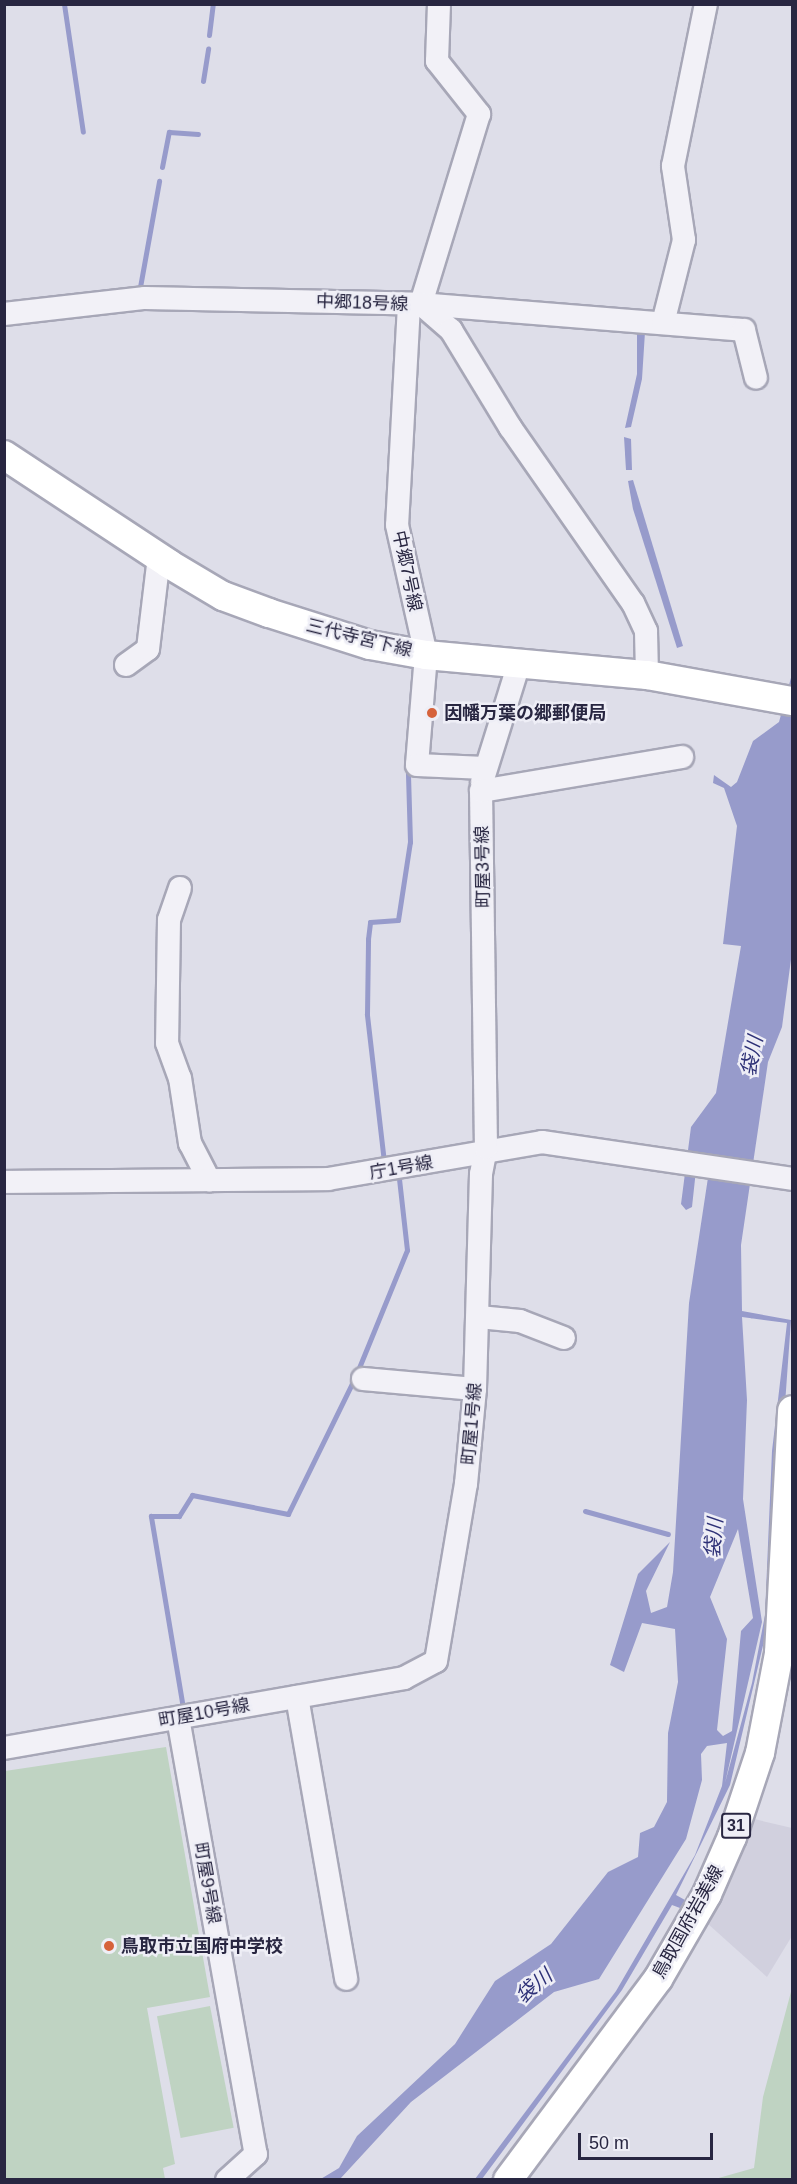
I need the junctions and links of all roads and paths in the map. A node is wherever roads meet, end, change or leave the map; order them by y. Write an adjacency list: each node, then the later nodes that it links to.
1 (440, 4): 3 (street, 中郷7号線)
2 (706, 4): 5 (street)
3 (415, 304): 4 (street, 中郷18号線); 5 (street); 9 (street, 中郷7号線); 12 (street, 中郷18号線)
4 (4, 314)
5 (663, 323): 6 (street)
6 (756, 378)
7 (4, 454): 8 (main road, 三代寺宮下線)
8 (159, 557): 9 (main road, 三代寺宮下線); 11 (street)
9 (426, 655): 10 (main road, 三代寺宮下線); 15 (street, 中郷7号線)
10 (519, 663): 12 (main road, 三代寺宮下線); 15 (street, 町屋3号線)
11 (126, 664)
12 (647, 675): 13 (main road, 三代寺宮下線)
13 (792, 701)
14 (682, 757): 16 (street)
15 (485, 768): 16 (street, 町屋3号線)
16 (481, 791): 18 (street, 町屋3号線)
17 (180, 888): 20 (street)
18 (486, 1148): 19 (street, 庁1号線); 20 (street, 庁1号線); 22 (street, 町屋1号線)
19 (792, 1179)
20 (209, 1180): 21 (street, 庁1号線)
21 (4, 1182)
22 (479, 1317): 23 (street); 25 (street, 町屋1号線)
23 (564, 1338)
24 (363, 1379): 25 (street)
25 (475, 1389): 27 (street, 町屋1号線)
26 (792, 1410): 33 (main road, 鳥取国府岩美線 / 31)
27 (404, 1678): 28 (street, 町屋10号線)
28 (297, 1697): 29 (street, 町屋10号線); 31 (street)
29 (178, 1718): 30 (street, 町屋10号線); 32 (street, 町屋9号線)
30 (4, 1748)
31 (346, 1979)
32 (227, 2180)
33 (508, 2180)

